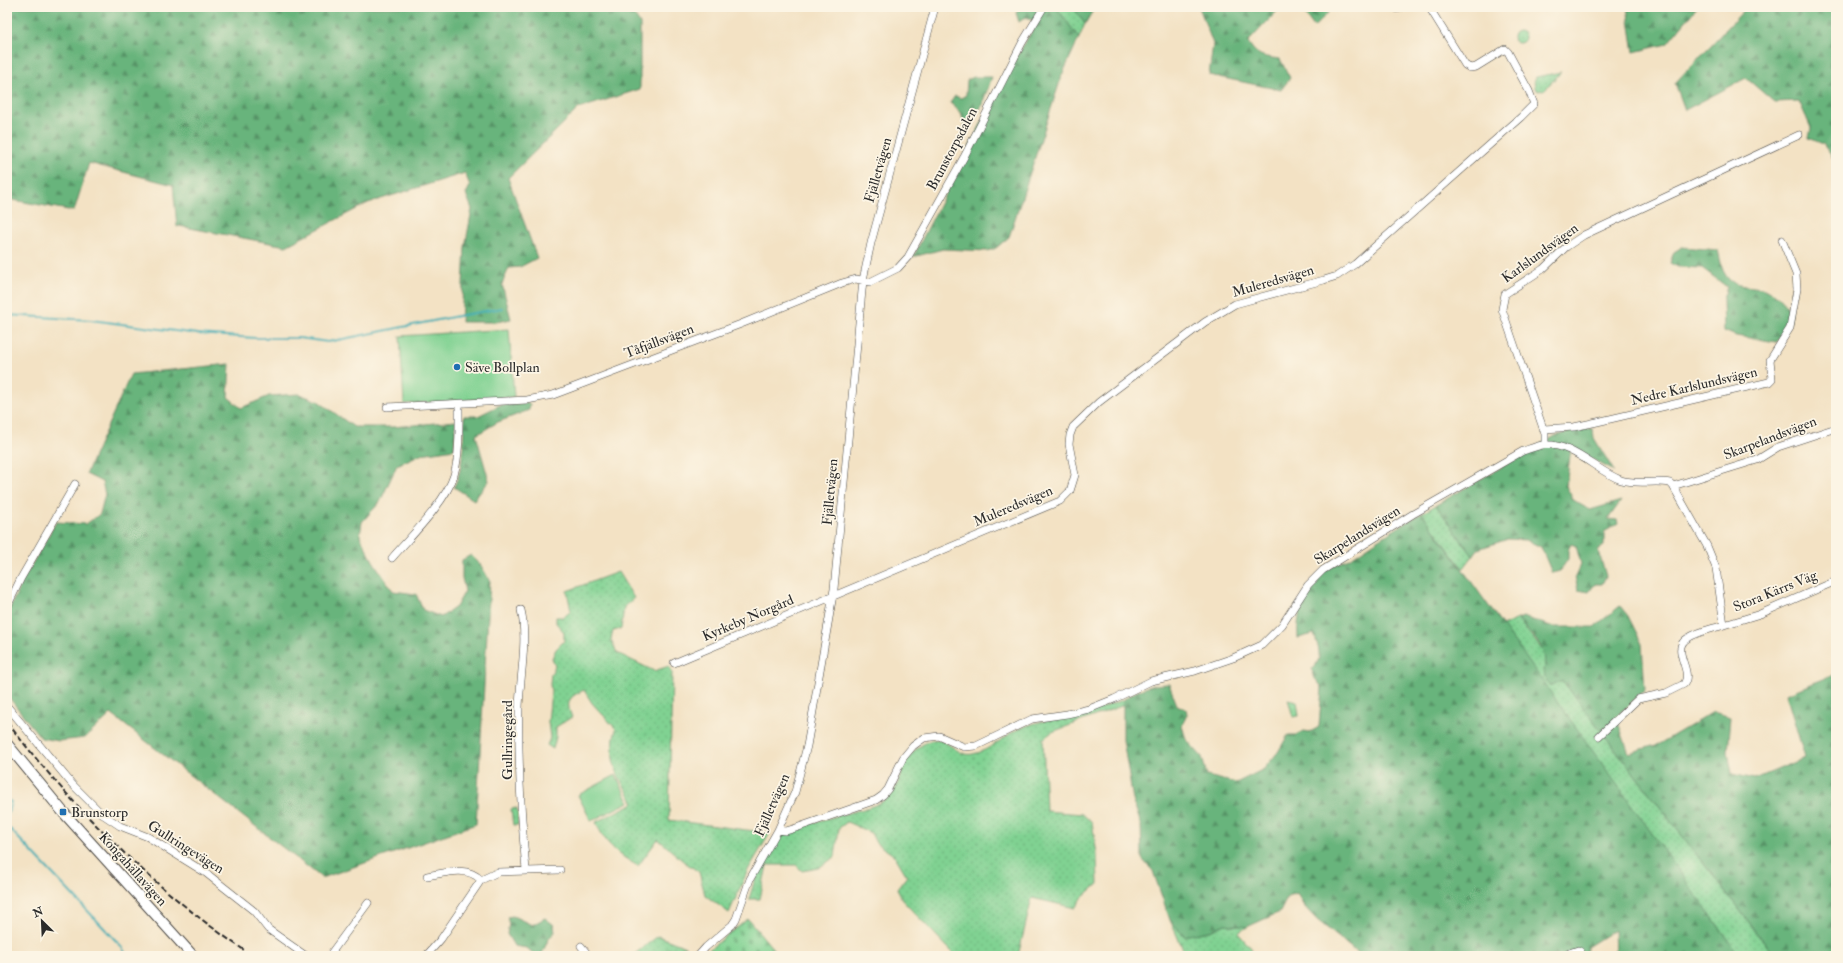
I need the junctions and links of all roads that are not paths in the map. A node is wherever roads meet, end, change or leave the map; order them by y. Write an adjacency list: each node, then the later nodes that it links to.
1 (935, 7): 8 (street, Fjälletvägen)
2 (1044, 7): 8 (street, Brunstorpsdalen)
3 (1393, 7): 4 (street)
4 (1402, 7)
5 (1429, 7): 18 (street, Muleredsvägen)
6 (1799, 135): 12 (street, Karlslundsvägen)
7 (1782, 240): 12 (street, Nedre Karlslundsvägen)
8 (863, 280): 9 (street, Tåfjällsvägen); 18 (street, Fjälletvägen)
9 (459, 404): 10 (street, Tåfjällsvägen); 16 (street)
10 (387, 407)
11 (1836, 428): 15 (street, Skarpelandsvägen)
12 (1544, 429): 13 (street, Karlslundsvägen)
13 (1545, 445): 15 (street, Skarpelandsvägen); 26 (street, Skarpelandsvägen)
14 (75, 484): 19 (street)
15 (1673, 486): 21 (street)
16 (392, 558)
17 (1836, 581): 21 (street, Stora Kärrs Väg)
18 (833, 597): 22 (street, Kyrkeby Norgård); 26 (street, Fjälletvägen)
19 (7, 607)
20 (521, 610): 27 (street, Gullringegård)
21 (1724, 625): 24 (street, Stora Kärrs Väg)
22 (674, 663)
23 (7, 706): 35 (street, Gullringevägen)
24 (1599, 736)
25 (7, 744): 34 (main road, Kongahällavägen)
26 (778, 830): 39 (street, Fjälletvägen)
27 (526, 870): 28 (street); 30 (street)
28 (560, 870)
29 (427, 876): 30 (street)
30 (481, 880): 37 (street)
31 (368, 903): 36 (street)
32 (581, 946): 38 (street)
33 (1569, 953): 40 (street)
34 (193, 956)
35 (306, 956)
36 (329, 956)
37 (426, 956)
38 (589, 956)
39 (698, 956)
40 (1581, 956)

